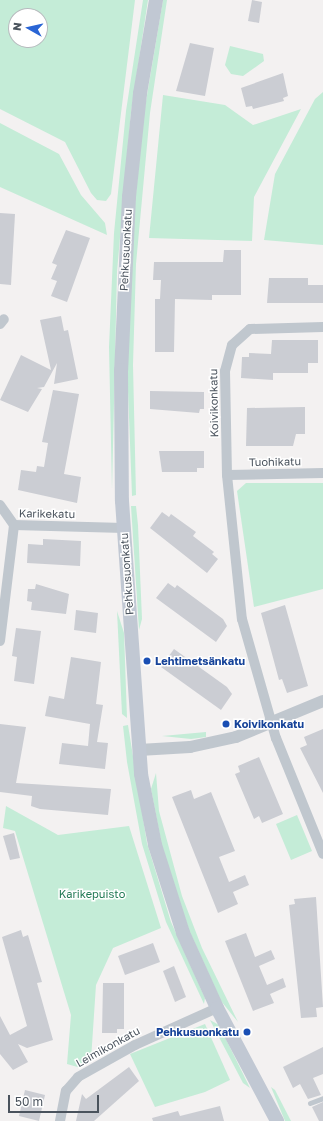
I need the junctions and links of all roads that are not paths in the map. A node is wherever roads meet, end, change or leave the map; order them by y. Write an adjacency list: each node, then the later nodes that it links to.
1 (156, 0): 7 (main road, Pehkusuonkatu)
2 (323, 326): 4 (street, Koivikonkatu)
3 (323, 473): 4 (street, Tuohikatu)
4 (228, 475): 10 (street, Koivikonkatu)
5 (0, 505): 6 (street)
6 (14, 525): 7 (street, Karikekatu); 8 (street, Karikekatu)
7 (124, 528): 11 (main road, Pehkusuonkatu)
8 (0, 641)
9 (323, 701): 10 (street)
10 (271, 723): 11 (street); 12 (street, Koivikonkatu)
11 (139, 750): 13 (main road, Pehkusuonkatu)
12 (323, 854)
13 (217, 1008): 16 (street, Leimikonkatu); 17 (main road, Pehkusuonkatu)
14 (323, 1098): 15 (lane)
15 (310, 1103)
16 (60, 1121)
17 (277, 1121)

